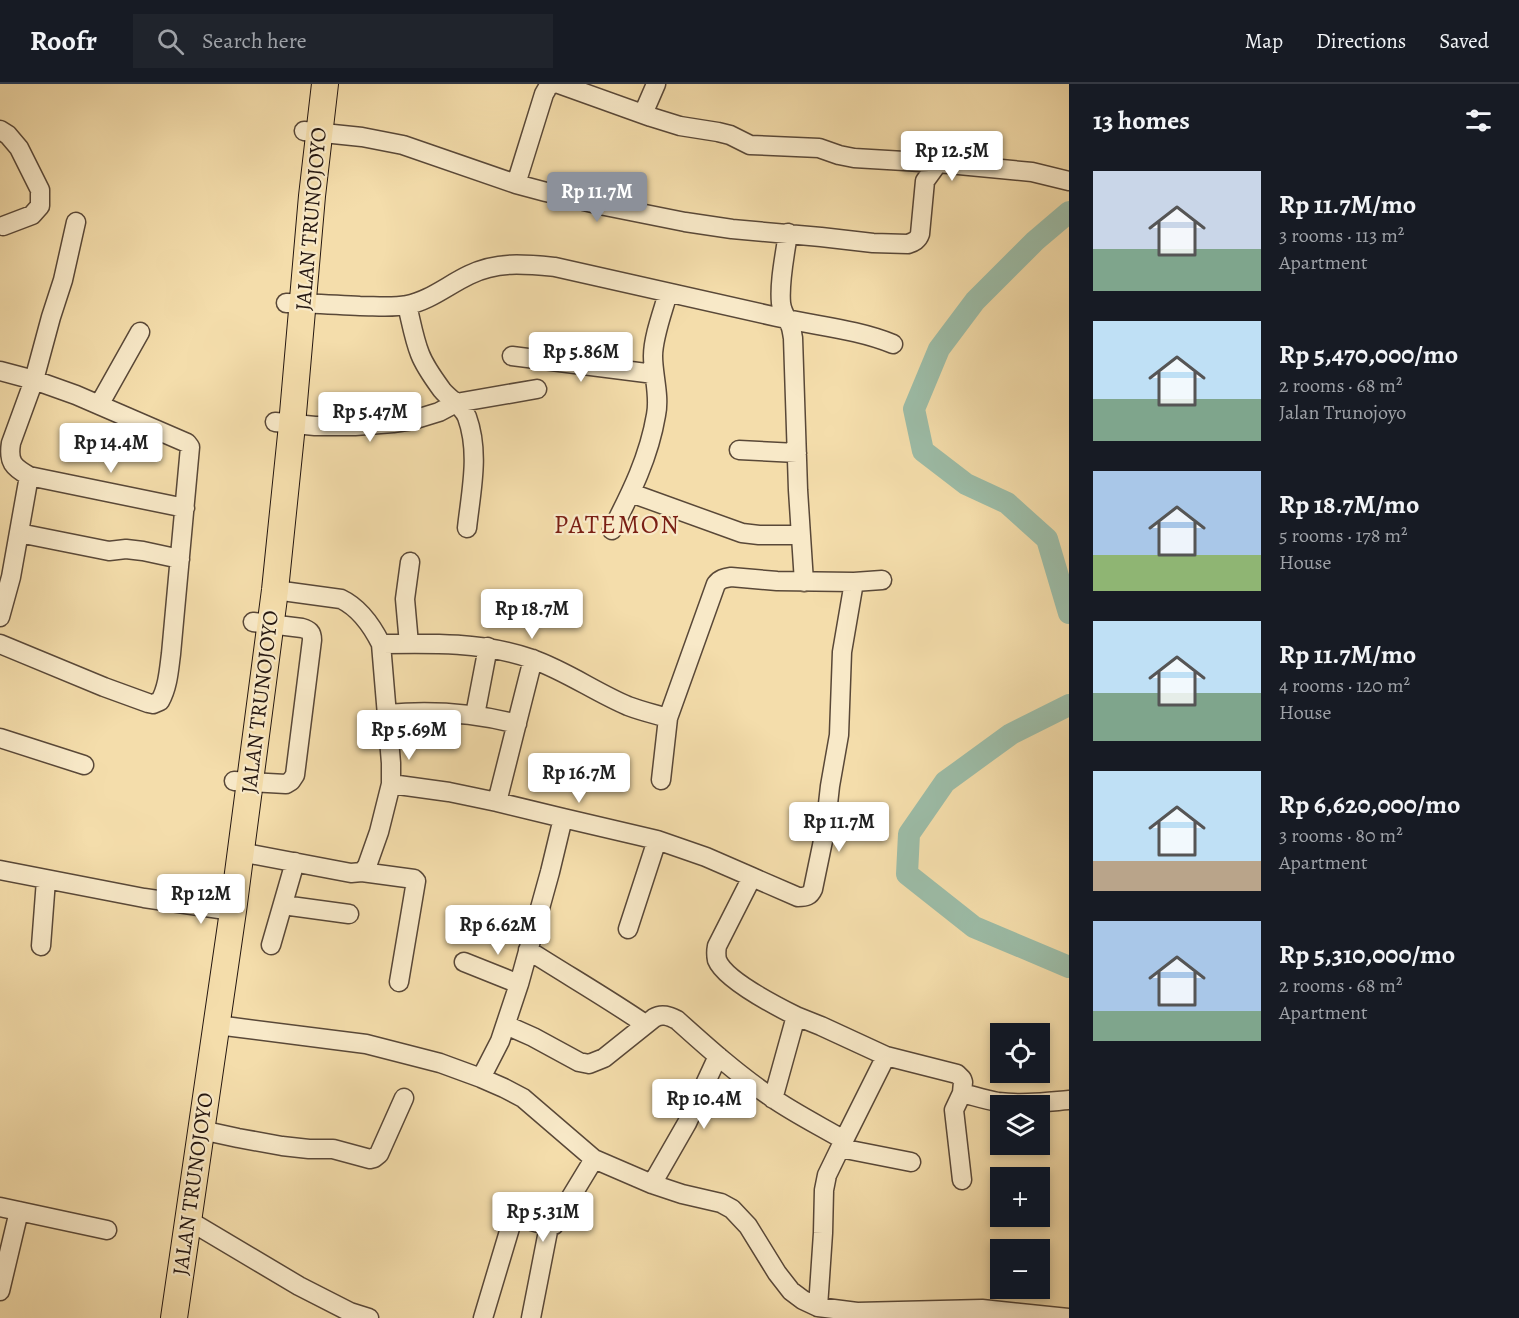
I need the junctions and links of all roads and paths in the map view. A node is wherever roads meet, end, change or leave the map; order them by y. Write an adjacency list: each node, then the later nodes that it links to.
1 (310, 84): 8 (highway, JALAN TRUNOJOYO)
2 (325, 84): 8 (highway, JALAN TRUNOJOYO)
3 (552, 84): 11 (street)
4 (559, 84): 6 (street)
5 (656, 84): 6 (street)
6 (643, 114): 9 (street)
7 (0, 130): 13 (street)
8 (311, 132): 11 (street); 16 (highway, JALAN TRUNOJOYO)
9 (938, 163): 10 (street); 14 (street)
10 (1069, 182)
11 (516, 184): 14 (street)
12 (76, 222): 24 (street)
13 (3, 226)
14 (788, 233): 18 (street)
15 (668, 293): 17 (street); 18 (street); 23 (street)
16 (295, 303): 17 (street); 28 (highway, JALAN TRUNOJOYO)
17 (407, 305): 26 (street)
18 (786, 319): 20 (street); 30 (street)
19 (140, 332): 27 (street)
20 (893, 344)
21 (512, 356): 23 (street)
22 (0, 371): 24 (street)
23 (654, 374): 32 (street)
24 (34, 380): 27 (street); 31 (street)
25 (537, 389): 26 (street)
26 (456, 403): 28 (street); 34 (street)
27 (99, 405): 33 (street)
28 (284, 424): 43 (highway, JALAN TRUNOJOYO); 45 (highway, JALAN TRUNOJOYO)
29 (739, 450): 30 (street)
30 (797, 453): 37 (street)
31 (29, 476): 33 (street); 36 (street)
32 (631, 493): 35 (street); 37 (street)
33 (185, 508): 38 (street)
34 (467, 528)
35 (612, 530)
36 (19, 533): 38 (street); 44 (street)
37 (800, 535): 41 (street)
38 (180, 559): 46 (street)
39 (410, 562): 47 (street)
40 (882, 580): 42 (street)
41 (804, 582): 42 (street); 53 (street)
42 (854, 582): 67 (street)
43 (275, 590): 45 (highway, JALAN TRUNOJOYO); 48 (street)
44 (0, 617)
45 (262, 623): 58 (highway, JALAN TRUNOJOYO); 58 (street)
46 (0, 644)
47 (409, 644): 48 (street); 49 (street)
48 (381, 645): 51 (street)
49 (488, 647): 50 (street); 52 (street)
50 (533, 659): 53 (street); 54 (street)
51 (387, 714): 52 (street); 59 (street)
52 (475, 715): 54 (street)
53 (668, 718): 57 (street)
54 (518, 724): 60 (street)
55 (0, 738): 56 (street)
56 (84, 765)
57 (661, 780)
58 (242, 782): 63 (highway, JALAN TRUNOJOYO); 70 (highway, JALAN TRUNOJOYO)
59 (391, 784): 60 (street); 66 (street)
60 (497, 802): 61 (street)
61 (563, 818): 62 (street); 75 (street)
62 (657, 840): 67 (street); 72 (street)
63 (240, 852): 64 (street); 70 (highway, JALAN TRUNOJOYO)
64 (295, 862): 66 (street); 69 (street)
65 (0, 870): 68 (street)
66 (362, 872): 77 (street)
67 (752, 877): 79 (street)
68 (45, 880): 70 (street); 74 (street)
69 (283, 906): 71 (street); 73 (street)
70 (224, 910): 81 (highway, JALAN TRUNOJOYO); 105 (highway, JALAN TRUNOJOYO)
71 (349, 914)
72 (628, 929)
73 (271, 945)
74 (41, 946)
75 (528, 950): 78 (street); 80 (street)
76 (464, 962): 78 (street)
77 (399, 982)
78 (519, 984): 82 (street)
79 (796, 1016): 84 (street); 88 (street)
80 (645, 1024): 82 (street); 83 (street)
81 (216, 1025): 85 (street); 90 (highway, JALAN TRUNOJOYO)
82 (506, 1025): 85 (street)
83 (718, 1056): 88 (street); 95 (street)
84 (885, 1056): 86 (street); 91 (street)
85 (481, 1078): 92 (street)
86 (962, 1093): 89 (street); 94 (street)
87 (404, 1098): 90 (street)
88 (773, 1099): 91 (street)
89 (1069, 1100)
90 (201, 1130): 98 (highway, JALAN TRUNOJOYO)
91 (842, 1144): 93 (street); 102 (street)
92 (594, 1159): 95 (street); 99 (street)
93 (911, 1162)
94 (962, 1180)
95 (652, 1184): 102 (street)
96 (0, 1207): 97 (street)
97 (19, 1211): 100 (street); 101 (street)
98 (188, 1220): 106 (highway, JALAN TRUNOJOYO); 107 (street)
99 (549, 1226): 108 (street); 109 (street)
100 (107, 1230)
101 (0, 1291)
102 (818, 1307): 104 (street)
103 (1069, 1313): 110 (street)
104 (857, 1315): 110 (street)
105 (159, 1318)
106 (174, 1318)
107 (369, 1318)
108 (483, 1318)
109 (531, 1318)
110 (1068, 1318)

